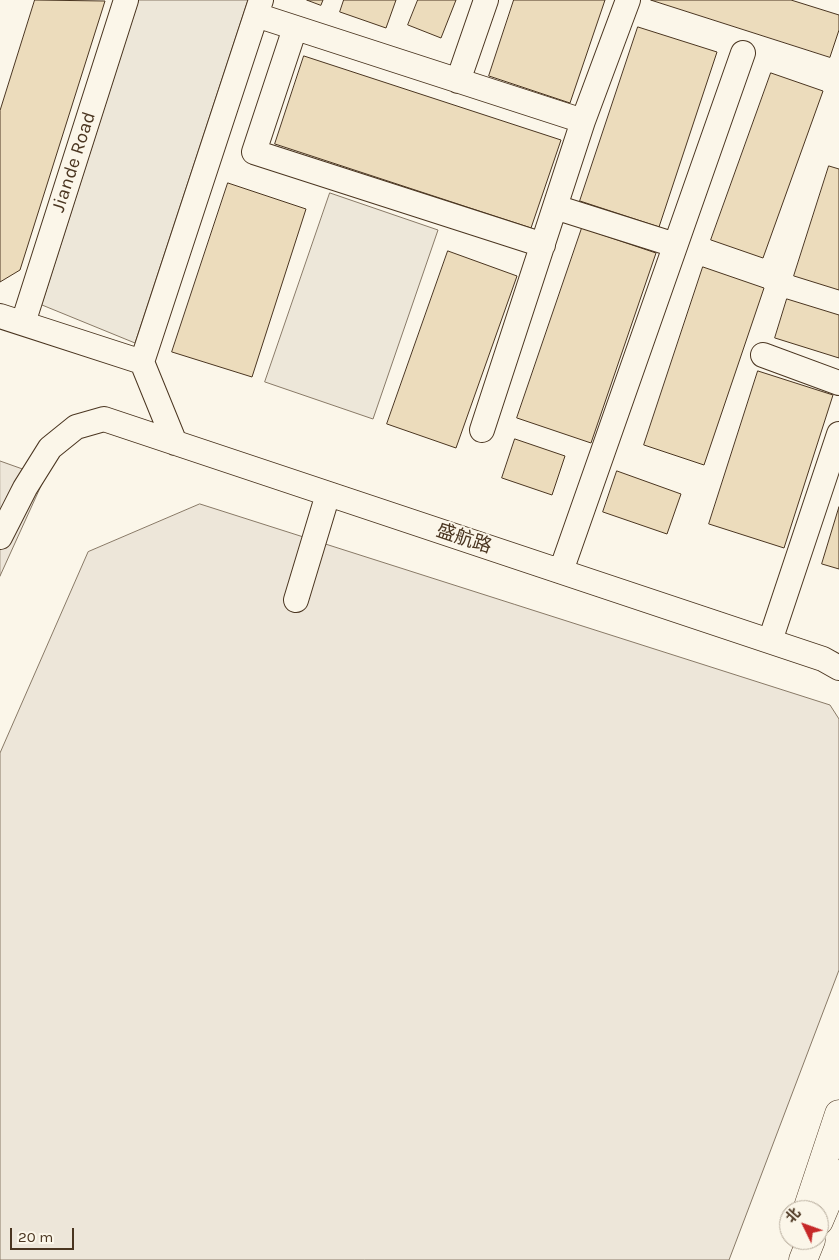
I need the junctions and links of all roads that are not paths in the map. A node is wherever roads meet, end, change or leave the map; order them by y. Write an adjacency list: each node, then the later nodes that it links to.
1 (126, 0): 13 (street, Jiande Road)
2 (486, 0): 7 (street)
3 (628, 0): 8 (street)
4 (259, 7): 5 (street); 15 (street)
5 (295, 28): 7 (street); 10 (street)
6 (743, 53): 11 (street)
7 (458, 80): 8 (street)
8 (583, 121): 9 (street)
9 (555, 207): 10 (street); 11 (street)
10 (543, 245): 17 (street)
11 (675, 245): 22 (street)
12 (0, 316): 13 (street)
13 (23, 323): 15 (street)
14 (763, 355): 16 (street)
15 (142, 362): 19 (street)
16 (839, 383)
17 (482, 430)
18 (839, 434): 24 (street)
19 (175, 443): 20 (street, 盛航路); 21 (street, 盛航路)
20 (328, 494): 22 (street, 盛航路); 23 (street)
21 (0, 536)
22 (561, 572): 24 (street, 盛航路)
23 (296, 600)
24 (770, 641): 25 (street, 盛航路)
25 (834, 662)
26 (839, 1114): 28 (main road)
27 (839, 1174): 29 (main road)
28 (810, 1200)
29 (828, 1200)

